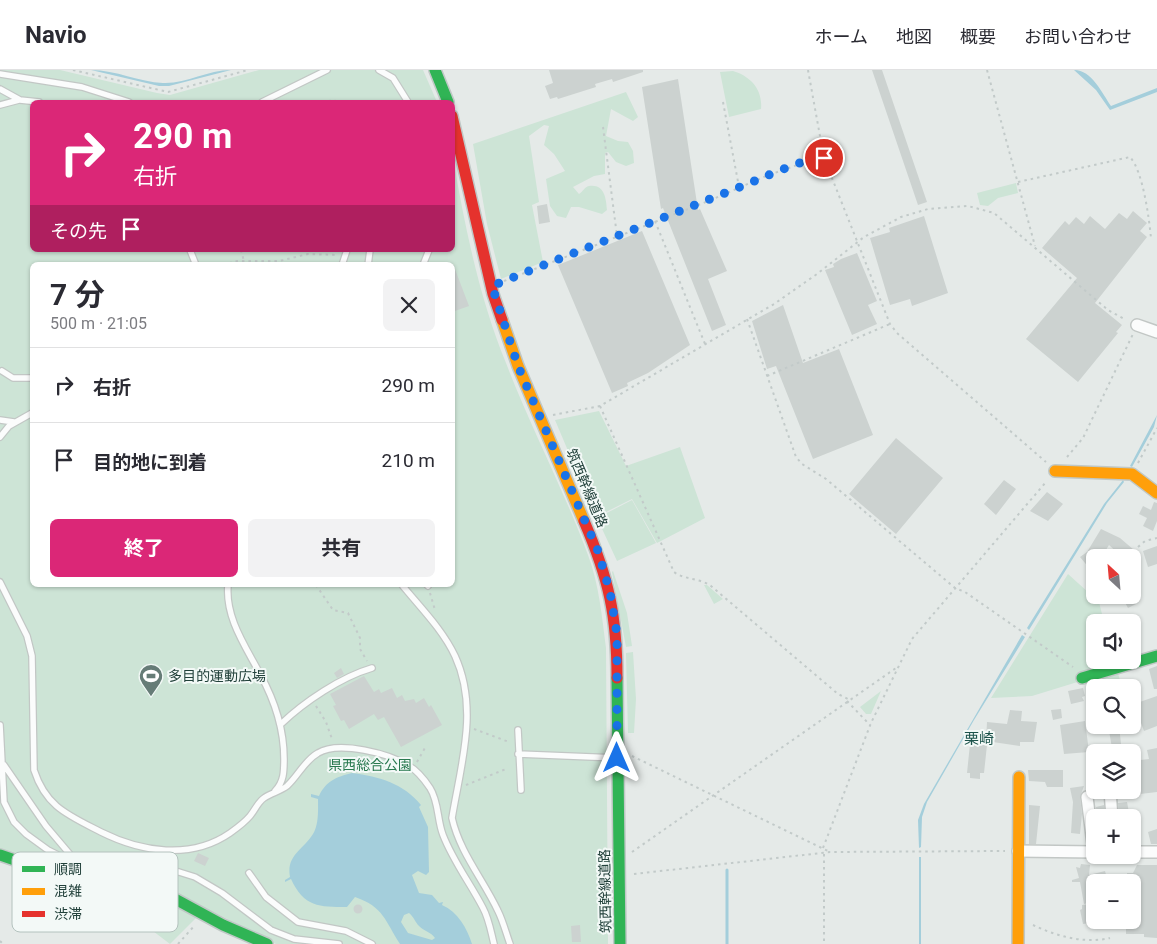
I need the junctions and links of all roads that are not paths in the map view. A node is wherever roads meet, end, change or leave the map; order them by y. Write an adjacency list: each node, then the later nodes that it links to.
1 (327, 70): 8 (lane)
2 (379, 70): 9 (lane)
3 (435, 70): 10 (street)
4 (0, 74): 7 (lane)
5 (0, 90): 6 (lane)
6 (20, 100): 11 (lane); 12 (lane)
7 (123, 100)
8 (266, 100)
9 (407, 100)
10 (447, 100)
11 (30, 101)
12 (0, 105)
13 (455, 129): 34 (street, 筑西幹線道路)
14 (1137, 324): 15 (street)
15 (1157, 332)
16 (2, 371): 17 (lane)
17 (30, 378)
18 (30, 414): 20 (lane)
19 (0, 420): 20 (lane)
20 (14, 422): 21 (lane)
21 (0, 437)
22 (1055, 471): 23 (street)
23 (1157, 493)
24 (0, 582): 38 (lane)
25 (228, 587): 31 (lane)
26 (403, 587): 54 (lane)
27 (1157, 656): 29 (street)
28 (372, 668): 31 (lane)
29 (1082, 678)
30 (0, 724): 35 (lane)
31 (281, 724): 38 (lane)
32 (518, 730): 33 (lane)
33 (518, 754): 34 (lane); 37 (lane)
34 (617, 758): 55 (street, 筑西幹線道路)
35 (3, 763): 40 (lane); 41 (lane)
36 (1019, 777): 39 (street)
37 (521, 790)
38 (270, 795): 53 (lane)
39 (1018, 851): 42 (street); 56 (street)
40 (54, 852)
41 (68, 852)
42 (1086, 852)
43 (1141, 852): 44 (street)
44 (1157, 852)
45 (0, 855): 46 (street)
46 (12, 859)
47 (178, 872): 51 (lane)
48 (249, 873): 52 (lane)
49 (178, 900): 50 (street)
50 (267, 944)
51 (339, 944)
52 (372, 944)
53 (494, 944)
54 (510, 944)
55 (620, 944)
56 (1018, 944)

